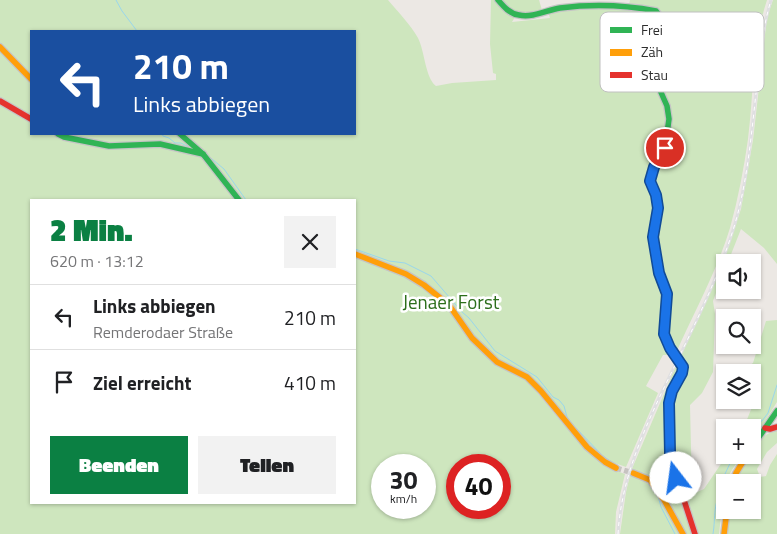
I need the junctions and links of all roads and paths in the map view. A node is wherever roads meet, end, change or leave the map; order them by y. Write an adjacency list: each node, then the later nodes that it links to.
1 (498, 0): 2 (street, bridge)
2 (657, 12)
3 (0, 47): 4 (street)
4 (30, 77)
5 (661, 92): 21 (street, bridge)
6 (0, 101): 7 (street)
7 (30, 118)
8 (60, 135): 10 (street)
9 (181, 135): 10 (street)
10 (203, 154): 11 (street)
11 (238, 199)
12 (356, 254): 17 (street)
13 (777, 411): 15 (street)
14 (777, 427): 15 (street)
15 (765, 428): 16 (street)
16 (761, 434)
17 (616, 468)
18 (634, 473): 20 (street)
19 (726, 519): 22 (street)
20 (684, 534)
21 (695, 534)
22 (724, 534)

